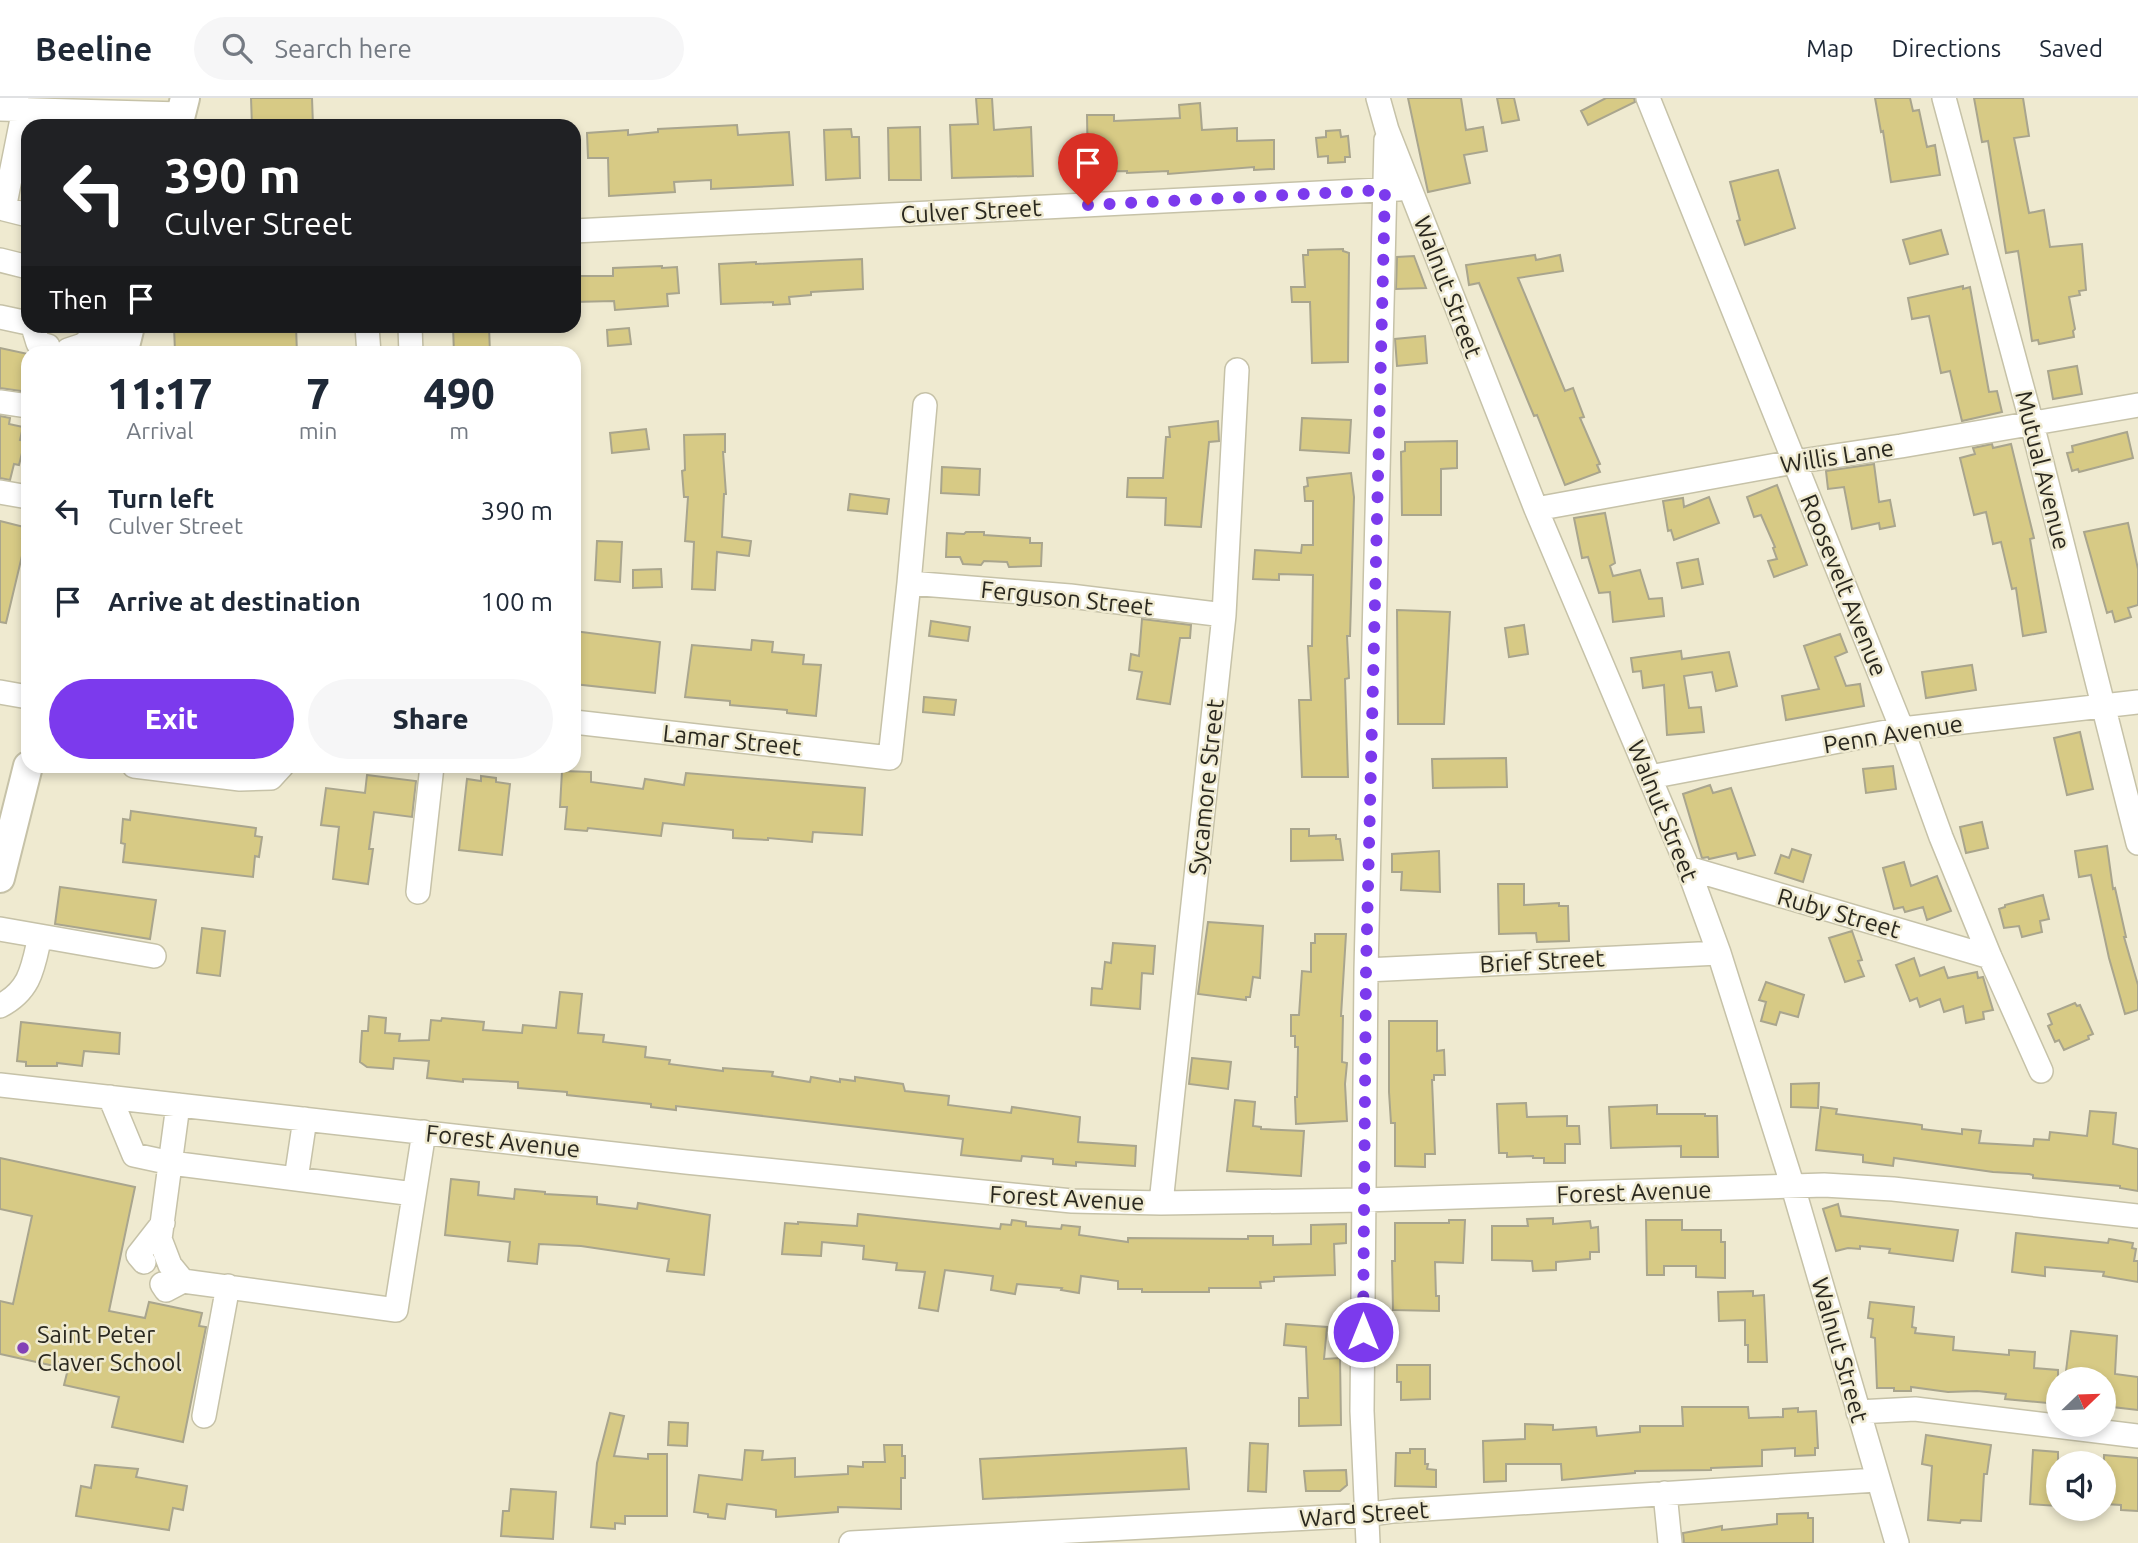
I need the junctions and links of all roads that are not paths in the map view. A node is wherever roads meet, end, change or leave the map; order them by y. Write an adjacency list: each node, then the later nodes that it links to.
1 (1378, 98): 10 (street, Walnut Street)
2 (1648, 98): 32 (street, Roosevelt Avenue)
3 (1944, 98): 31 (street, Mutual Avenue)
4 (0, 109): 5 (street)
5 (24, 109): 7 (street); 8 (street)
6 (181, 113): 8 (street)
7 (22, 119)
8 (102, 119)
9 (21, 123): 13 (street)
10 (1387, 130): 11 (street, Walnut Street); 12 (street)
11 (1410, 189): 12 (street, Culver Street); 35 (street, Walnut Street)
12 (1385, 190): 15 (street, Culver Street); 58 (street)
13 (2, 209): 14 (street)
14 (21, 213)
15 (581, 231)
16 (0, 260): 17 (street)
17 (21, 265)
18 (0, 317): 19 (street)
19 (21, 322)
20 (35, 333): 24 (street)
21 (89, 333): 25 (street)
22 (102, 333): 23 (street)
23 (127, 339)
24 (51, 346)
25 (75, 346)
26 (1237, 370): 37 (street, Sycamore Street)
27 (0, 402): 28 (street)
28 (21, 405)
29 (925, 405): 36 (street)
30 (2138, 405): 31 (street, Willis Lane)
31 (2032, 424): 32 (street, Willis Lane); 41 (street, Mutual Avenue)
32 (1794, 462): 35 (street, Willis Lane); 43 (street, Roosevelt Avenue)
33 (0, 492): 34 (street)
34 (21, 496)
35 (1536, 509): 48 (street, Walnut Street)
36 (909, 583): 37 (street, Ferguson Street); 42 (street, Lamar Street)
37 (1224, 614): 71 (street, Sycamore Street)
38 (0, 692): 39 (street)
39 (21, 696)
40 (2138, 702): 41 (street, Penn Avenue)
41 (2103, 708): 43 (street, Penn Avenue); 49 (street, Mutual Avenue)
42 (581, 723)
43 (1902, 729): 48 (street, Penn Avenue); 57 (street, Roosevelt Avenue)
44 (27, 773): 51 (main road)
45 (191, 773): 46 (street)
46 (276, 773)
47 (431, 773): 52 (street)
48 (1650, 777): 50 (street, Walnut Street)
49 (2138, 844)
50 (1688, 869): 55 (street, Walnut Street); 57 (street, Ruby Street)
51 (0, 878)
52 (418, 892)
53 (0, 929): 54 (street)
54 (40, 936): 56 (street); 59 (street)
55 (1718, 953): 58 (street, Brief Street); 68 (street, Walnut Street)
56 (154, 956)
57 (1990, 957): 60 (street, Roosevelt Avenue)
58 (1366, 970): 70 (street)
59 (0, 1006)
60 (2041, 1071)
61 (0, 1085): 62 (street, Forest Avenue)
62 (110, 1097): 63 (street, Forest Avenue); 66 (street)
63 (178, 1105): 64 (street, Forest Avenue); 66 (street)
64 (306, 1119): 65 (street, Forest Avenue); 67 (street)
65 (424, 1132): 69 (street); 71 (street, Forest Avenue)
66 (171, 1163): 67 (street); 73 (street)
67 (296, 1179): 69 (street)
68 (1793, 1187): 70 (street, Forest Avenue); 72 (street, Forest Avenue); 76 (street, Walnut Street)
69 (414, 1194): 75 (street)
70 (1364, 1200): 71 (street, Forest Avenue); 81 (street)
71 (1161, 1203)
72 (2138, 1216)
73 (163, 1223): 74 (street); 75 (street)
74 (144, 1262)
75 (228, 1286): 77 (street)
76 (1858, 1412): 78 (street); 79 (street, Walnut Street)
77 (204, 1416)
78 (2138, 1436)
79 (1877, 1480): 80 (street, Ward Street); 86 (street, Walnut Street)
80 (1665, 1493): 81 (street, Ward Street); 85 (street)
81 (1365, 1516): 82 (street, Ward Street); 84 (street)
82 (904, 1542): 83 (street, Ward Street)
83 (851, 1543)
84 (1368, 1543)
85 (1670, 1543)
86 (1897, 1543)

